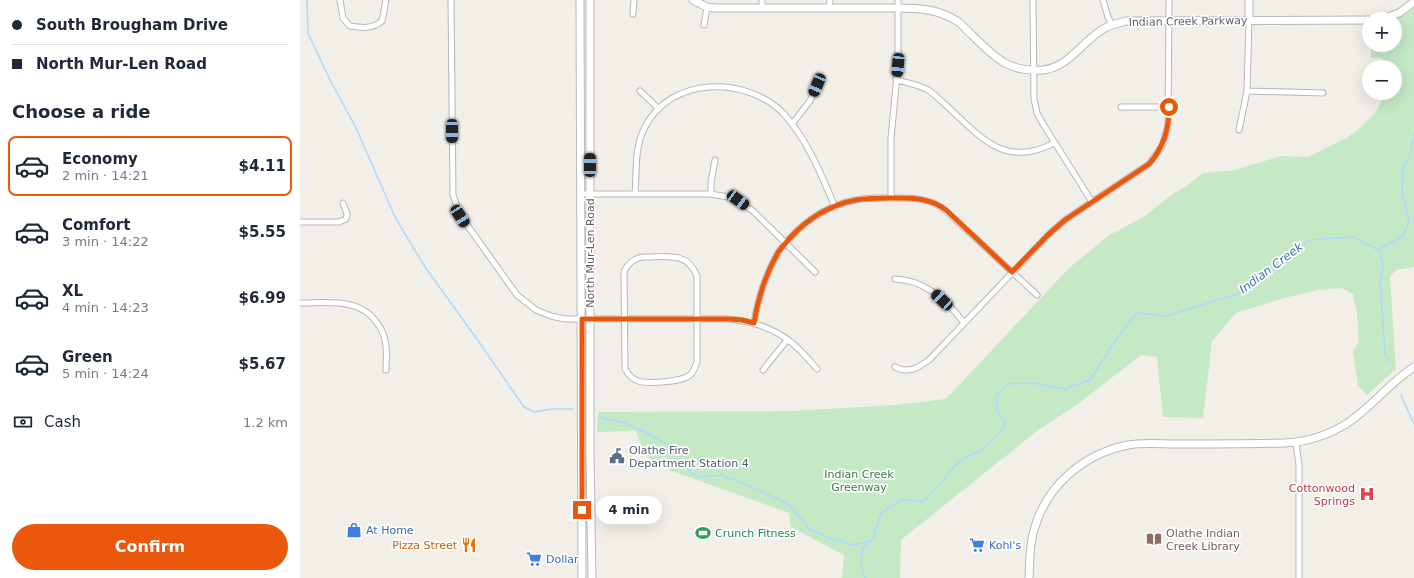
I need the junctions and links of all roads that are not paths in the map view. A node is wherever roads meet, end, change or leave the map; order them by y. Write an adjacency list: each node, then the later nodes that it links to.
1 (340, 0): 2 (street)
2 (386, 0)
3 (451, 0): 53 (street)
4 (580, 0): 38 (street, North Mur-Len Road)
5 (590, 0): 39 (street, North Mur-Len Road)
6 (634, 0): 19 (street)
7 (693, 0): 16 (street, Indian Creek Parkway)
8 (762, 0): 17 (street)
9 (1034, 0): 25 (street)
10 (1102, 0): 24 (street)
11 (1169, 0): 20 (street)
12 (1249, 0): 21 (street)
13 (1414, 2): 18 (street)
14 (830, 4): 15 (street, Indian Creek Parkway); 17 (street, Indian Creek Parkway)
15 (898, 4): 25 (street, Indian Creek Parkway); 26 (street)
16 (707, 6): 17 (street, Indian Creek Parkway); 23 (street)
17 (762, 8)
18 (1400, 12)
19 (633, 14)
20 (1169, 20): 21 (street, Indian Creek Parkway); 24 (street, Indian Creek Parkway); 32 (street)
21 (1249, 20): 22 (street, Indian Creek Parkway); 29 (street)
22 (1362, 20)
23 (704, 25)
24 (1112, 25): 25 (street, Indian Creek Parkway)
25 (1034, 70): 36 (street)
26 (896, 79): 36 (street); 42 (street)
27 (817, 85): 34 (street)
28 (640, 91): 33 (street)
29 (1247, 91): 30 (street); 35 (street)
30 (1323, 93)
31 (1121, 107): 32 (street)
32 (1169, 107): 43 (street)
33 (659, 109): 34 (street); 40 (street)
34 (792, 124): 45 (street)
35 (1239, 130)
36 (1054, 143): 43 (street)
37 (715, 160): 41 (street)
38 (582, 194): 39 (street); 53 (street, North Mur-Len Road)
39 (590, 194): 40 (street); 54 (street, North Mur-Len Road)
40 (635, 194): 41 (street)
41 (711, 194): 47 (street)
42 (891, 198): 45 (street); 49 (street)
43 (1092, 202): 49 (street)
44 (343, 203): 46 (street)
45 (835, 206): 47 (street)
46 (300, 222)
47 (786, 243): 48 (street); 57 (street)
48 (815, 272)
49 (1012, 272): 51 (street); 58 (street)
50 (895, 279): 58 (street)
51 (1037, 296)
52 (300, 303): 63 (street)
53 (582, 319): 54 (street); 66 (street, North Mur-Len Road)
54 (590, 319): 55 (street); 67 (street, North Mur-Len Road)
55 (624, 319): 56 (street); 56 (street); 56 (street)
56 (698, 319): 57 (street)
57 (754, 323): 59 (street)
58 (964, 323): 60 (street)
59 (787, 340): 62 (street); 64 (street)
60 (895, 367)
61 (1414, 367): 65 (street)
62 (816, 368)
63 (386, 370)
64 (763, 370)
65 (1296, 443): 68 (street); 69 (street)
66 (582, 578)
67 (592, 578)
68 (1029, 578)
69 (1299, 578)

